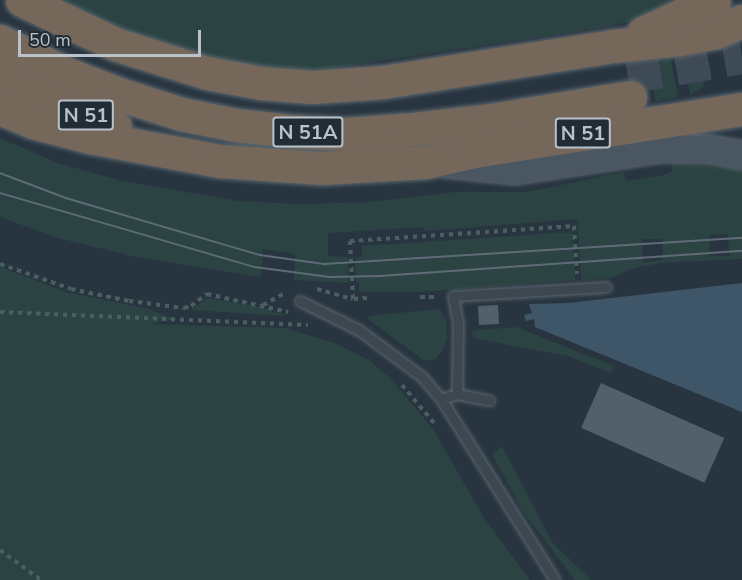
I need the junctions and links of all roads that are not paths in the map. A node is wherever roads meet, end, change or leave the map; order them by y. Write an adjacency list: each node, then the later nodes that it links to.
1 (22, 0): 6 (highway)
2 (714, 0): 6 (highway)
3 (0, 18): 5 (highway, N 51A)
4 (742, 21): 6 (highway)
5 (0, 40)
6 (614, 46)
7 (0, 73): 10 (highway, N 51)
8 (0, 108): 10 (highway, N 51)
9 (742, 109): 12 (highway, N 51)
10 (173, 151): 12 (highway, N 51)
11 (742, 155): 12 (main road)
12 (426, 162)
13 (606, 287): 15 (lane)
14 (300, 301): 16 (lane)
15 (457, 394): 16 (lane); 17 (lane)
16 (441, 399): 18 (lane)
17 (489, 400)
18 (555, 580)

